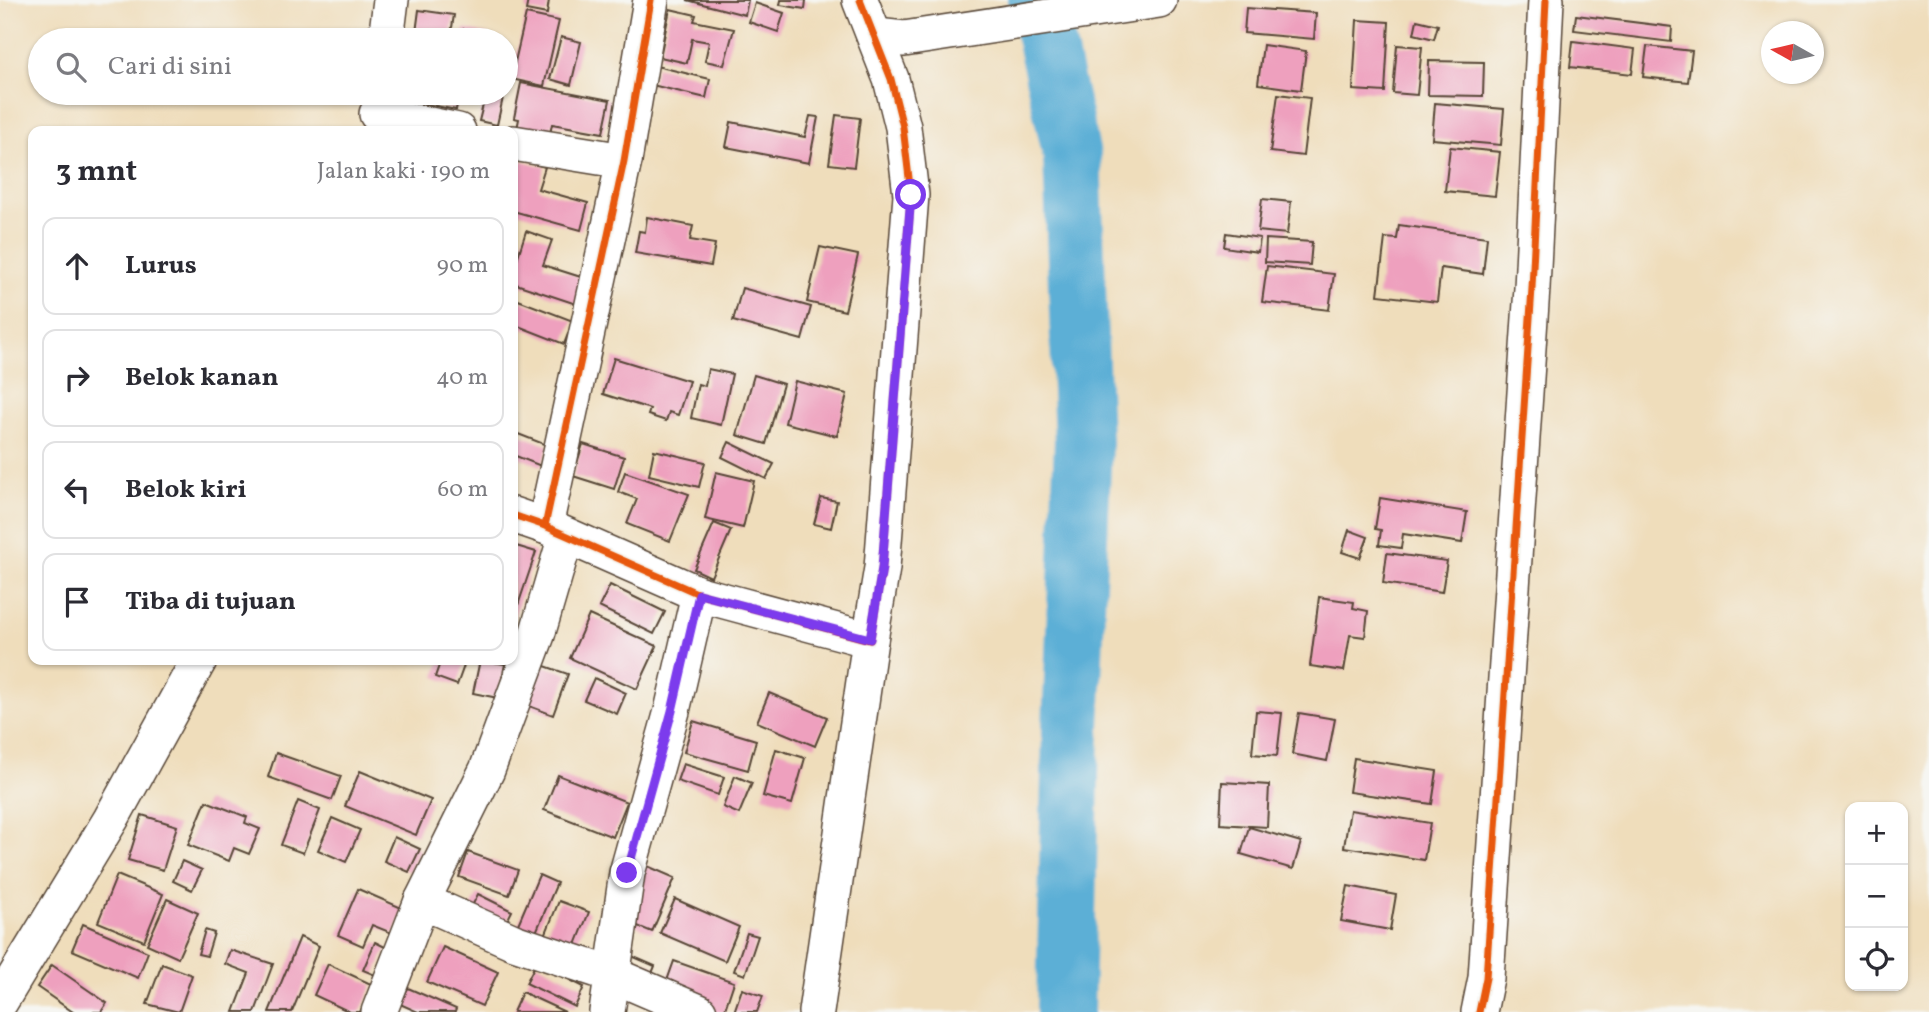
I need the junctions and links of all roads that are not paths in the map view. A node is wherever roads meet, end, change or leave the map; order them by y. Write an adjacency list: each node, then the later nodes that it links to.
1 (391, 0): 6 (street)
2 (651, 0): 11 (street)
3 (860, 0): 7 (street)
4 (1159, 0): 7 (street)
5 (1546, 0): 23 (street)
6 (388, 28)
7 (890, 38): 14 (street)
8 (377, 113): 9 (street)
9 (436, 126)
10 (518, 143): 11 (street)
11 (624, 162): 12 (street)
12 (541, 526): 13 (street); 16 (street)
13 (699, 594): 14 (street); 17 (street)
14 (870, 639): 22 (street)
15 (196, 665): 18 (street)
16 (422, 901): 17 (street); 19 (street)
17 (613, 975): 20 (street); 21 (street)
18 (0, 1002)
19 (379, 1012)
20 (607, 1012)
21 (699, 1012)
22 (816, 1012)
23 (1479, 1012)

